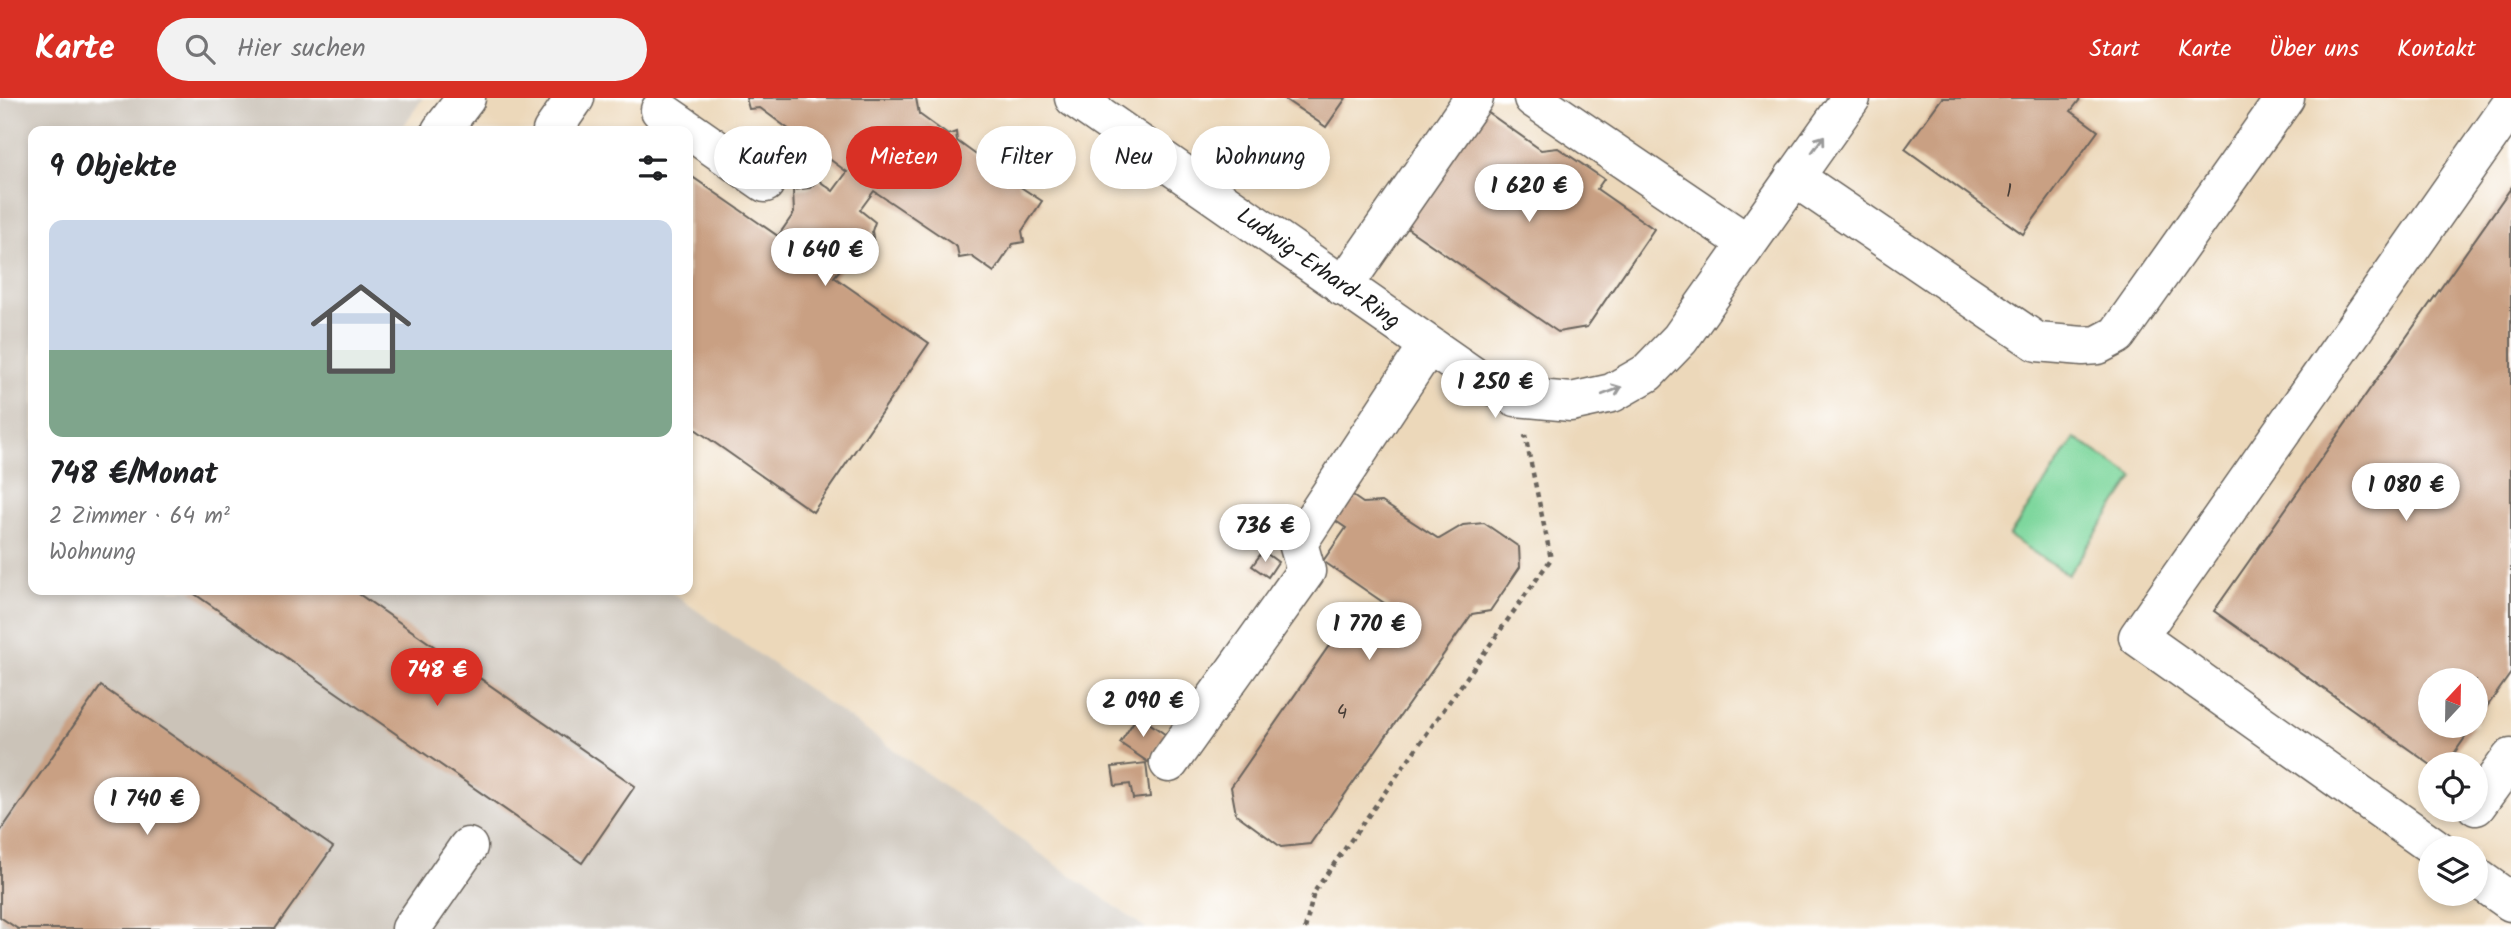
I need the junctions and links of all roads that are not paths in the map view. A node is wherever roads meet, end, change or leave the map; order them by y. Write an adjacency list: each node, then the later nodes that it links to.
1 (466, 98): 10 (street)
2 (575, 98): 11 (street)
3 (1074, 98): 17 (street, Ludwig-Erhard-Ring)
4 (1474, 98): 17 (street)
5 (1534, 98): 16 (street)
6 (1851, 98): 15 (street, Ludwig-Erhard-Ring, one-way to 6)
7 (2285, 98): 15 (street)
8 (2511, 105): 22 (street)
9 (657, 113): 12 (street)
10 (445, 126)
11 (555, 126)
12 (677, 126)
13 (693, 136): 14 (street)
14 (714, 150)
15 (1794, 177): 16 (street, Ludwig-Erhard-Ring)
16 (1747, 243): 18 (street, Ludwig-Erhard-Ring, one-way to 16)
17 (1343, 286): 18 (street, Ludwig-Erhard-Ring)
18 (1428, 346): 20 (street)
19 (2511, 758): 21 (street)
20 (1170, 763)
21 (2488, 790)
22 (2419, 836)
23 (468, 847): 26 (street)
24 (2488, 886): 25 (street)
25 (2511, 902)
26 (411, 929)

